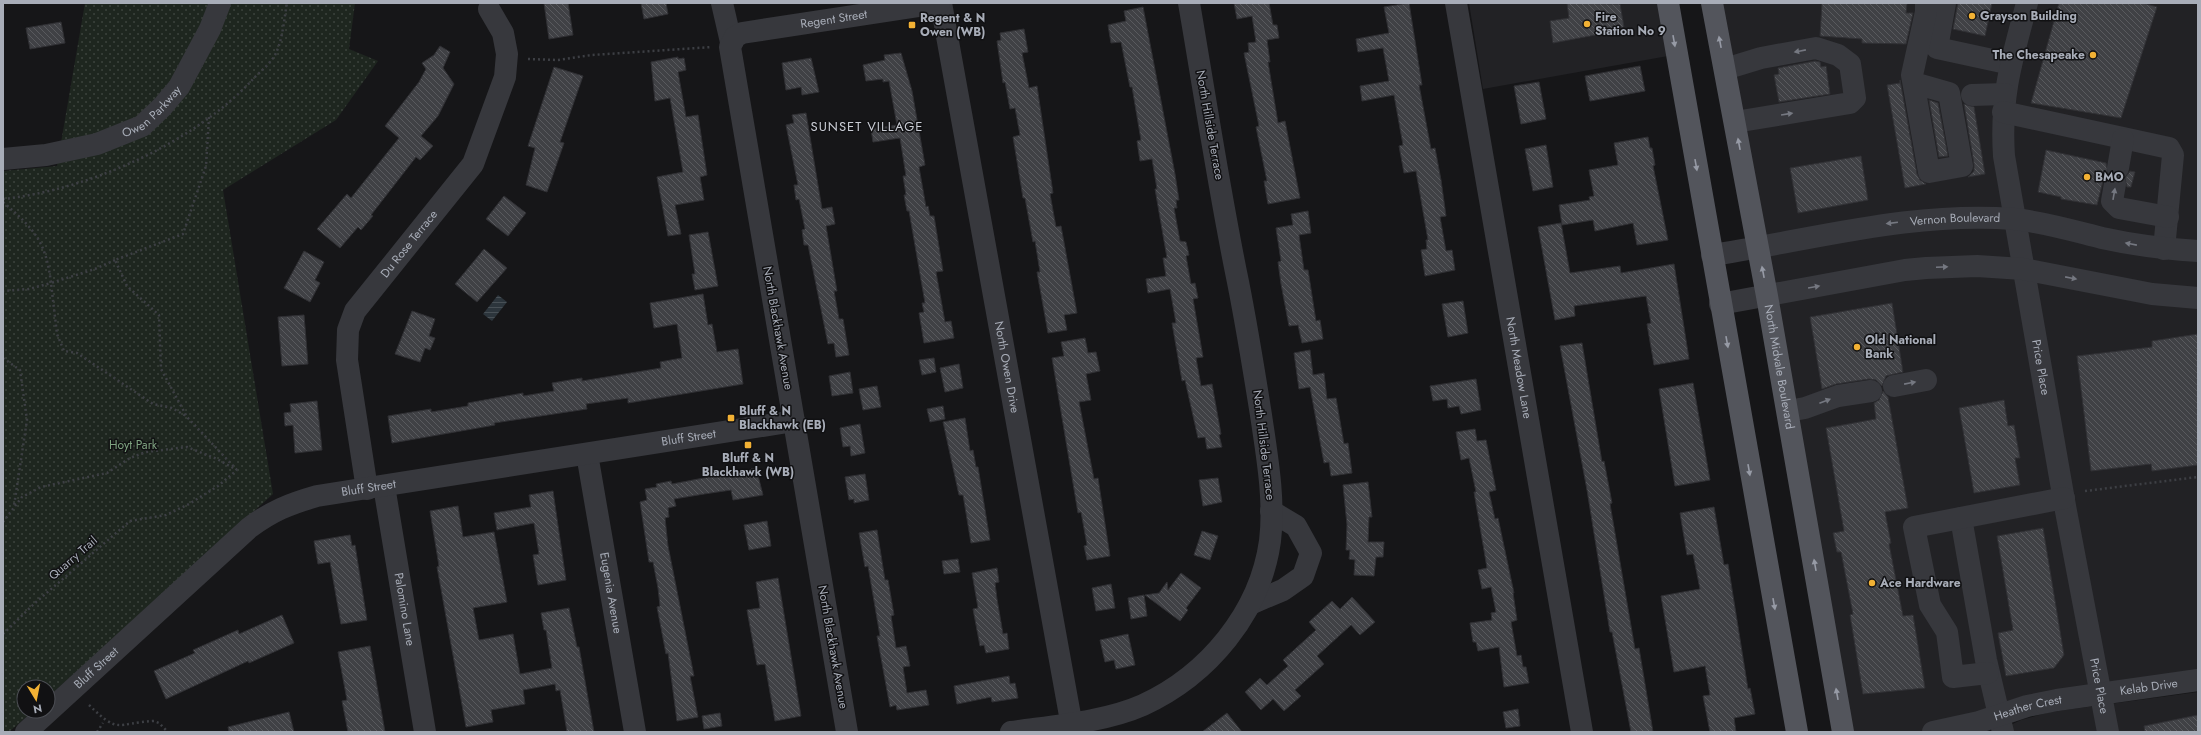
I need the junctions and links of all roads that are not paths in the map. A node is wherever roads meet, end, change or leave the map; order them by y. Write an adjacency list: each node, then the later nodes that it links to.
1 (220, 3): 20 (street, Owen Parkway)
2 (722, 3): 12 (street, North Blackhawk Avenue)
3 (940, 3): 12 (street, Regent Street); 46 (street, North Owen Drive)
4 (1189, 3): 39 (street, North Hillside Terrace)
5 (1456, 3): 52 (street, North Meadow Lane)
6 (1668, 3): 26 (main road, one-way to 26)
7 (1712, 3): 14 (main road, North Midvale Boulevard, one-way to 7)
8 (1926, 3): 15 (street)
9 (1945, 3): 13 (street)
10 (2027, 3): 13 (street, Price Place)
11 (489, 10): 37 (street, Du Rose Terrace)
12 (730, 44): 35 (street, North Blackhawk Avenue)
13 (2010, 64): 17 (street, Price Place)
14 (1725, 69): 18 (main road, North Midvale Boulevard); 18 (street, one-way to 14)
15 (1914, 83)
16 (1972, 95): 17 (street)
17 (2004, 103): 19 (street); 22 (street, Price Place)
18 (1735, 122): 23 (main road, North Midvale Boulevard, one-way to 18)
19 (2123, 139): 21 (street); 21 (street, one-way to 19)
20 (3, 159)
21 (2168, 217): 24 (street)
22 (2015, 219): 23 (street, Vernon Boulevard, one-way to 23); 24 (street, Vernon Boulevard, one-way to 22); 27 (street, Price Place)
23 (1758, 248): 26 (street, Vernon Boulevard); 28 (main road, North Midvale Boulevard, one-way to 23)
24 (2164, 249): 25 (street, Vernon Boulevard)
25 (2198, 251)
26 (1712, 256): 30 (main road)
27 (2023, 269): 28 (street, one-way to 27); 29 (street, one-way to 29); 38 (street, Price Place)
28 (1768, 296): 30 (street); 34 (main road, North Midvale Boulevard)
29 (2198, 298)
30 (1720, 304): 53 (main road, one-way to 53)
31 (1926, 380): 32 (street, one-way to 31)
32 (1894, 386)
33 (1871, 391): 34 (street, one-way to 33)
34 (1788, 411): 54 (main road, North Midvale Boulevard, one-way to 34)
35 (794, 421): 36 (street, Bluff Street); 50 (street, North Blackhawk Avenue)
36 (587, 454): 37 (street, Bluff Street); 49 (street, Eugenia Avenue)
37 (376, 487): 47 (street, Bluff Street); 48 (street, Palomino Lane)
38 (2064, 498): 40 (street); 44 (street, Price Place)
39 (1271, 511): 41 (street, North Hillside Terrace); 41 (street)
40 (1961, 518): 42 (street); 42 (street)
41 (1250, 604): 46 (street, North Hillside Terrace)
42 (1988, 673): 45 (street)
43 (2198, 680): 44 (street, Kelab Drive)
44 (2100, 694): 45 (street, Heather Crest); 56 (street, Price Place)
45 (1990, 725): 55 (street, Heather Crest)
46 (1072, 728): 51 (street, North Hillside Terrace)
47 (26, 732)
48 (425, 732)
49 (635, 732)
50 (847, 732)
51 (1011, 732)
52 (1582, 732)
53 (1798, 732)
54 (1843, 732)
55 (1933, 732)
56 (2108, 732)

